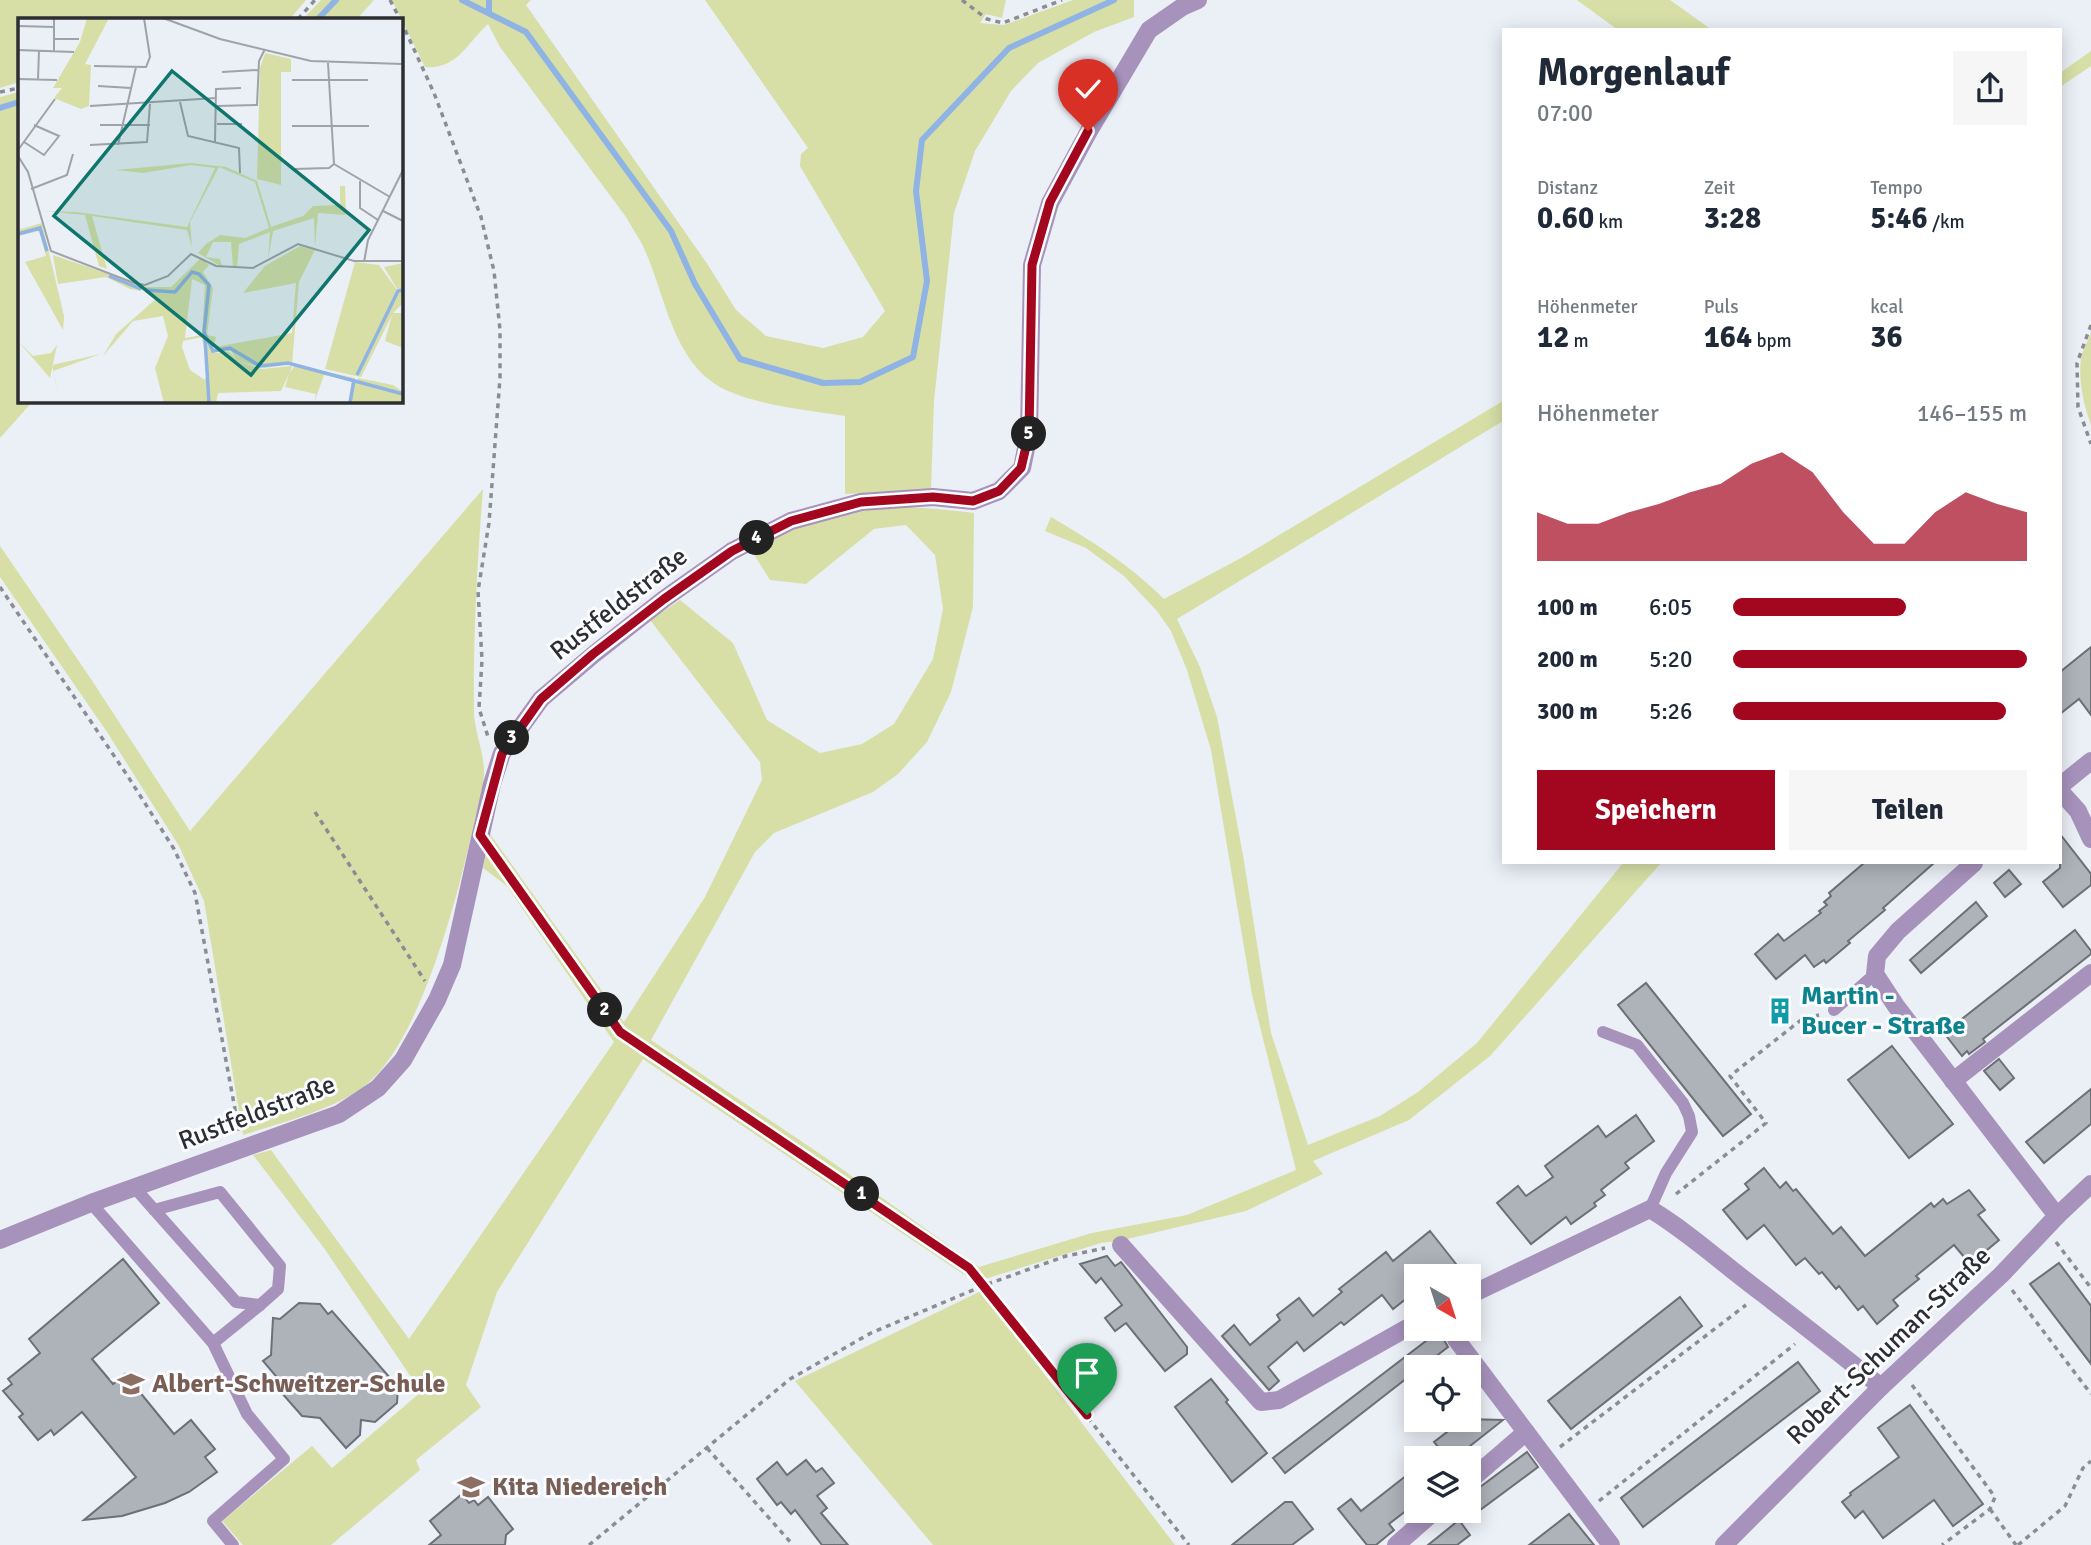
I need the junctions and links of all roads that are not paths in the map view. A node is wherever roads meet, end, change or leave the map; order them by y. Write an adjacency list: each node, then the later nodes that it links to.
1 (1198, 0): 13 (street, Rustfeldstraße)
2 (2091, 761): 3 (street)
3 (2062, 786)
4 (2062, 791): 5 (street)
5 (2091, 839)
6 (1973, 864): 8 (street)
7 (2091, 973): 11 (street)
8 (1875, 974): 9 (lane); 11 (street)
9 (1834, 1010)
10 (1603, 1032): 15 (lane)
11 (1953, 1081): 17 (street)
12 (2091, 1184): 17 (street, Robert-Schuman-Straße)
13 (134, 1187): 14 (street, Rustfeldstraße); 16 (lane)
14 (91, 1203): 18 (street, Rustfeldstraße); 24 (lane)
15 (1650, 1209): 20 (street); 25 (street)
16 (154, 1210): 21 (lane); 21 (lane)
17 (2051, 1222): 25 (street, Robert-Schuman-Straße)
18 (0, 1240)
19 (1121, 1245): 22 (street)
20 (1481, 1290)
21 (260, 1305): 24 (lane)
22 (1404, 1330)
23 (1458, 1341): 26 (street)
24 (213, 1343): 29 (lane)
25 (1881, 1387): 32 (street, Robert-Schuman-Straße)
26 (1526, 1432): 27 (street); 31 (street)
27 (1481, 1471)
28 (1421, 1523): 30 (street)
29 (233, 1545)
30 (1396, 1545)
31 (1611, 1545)
32 (1724, 1545)

